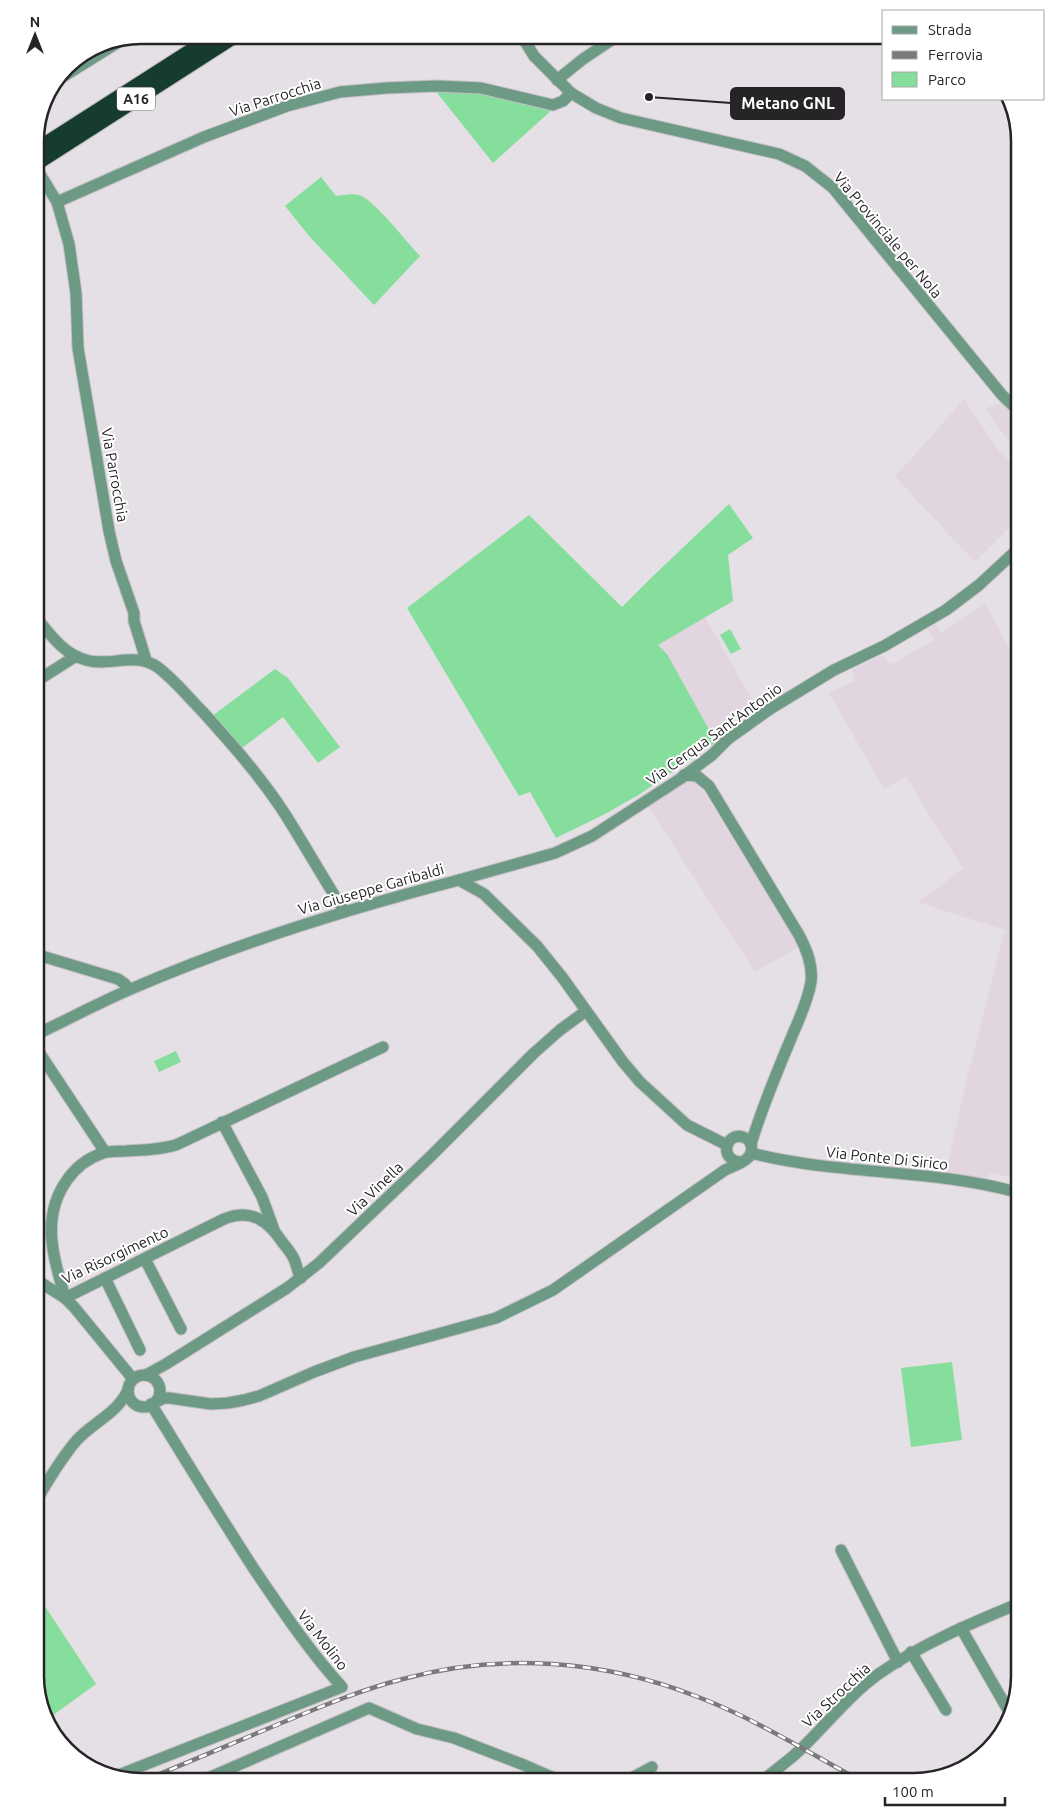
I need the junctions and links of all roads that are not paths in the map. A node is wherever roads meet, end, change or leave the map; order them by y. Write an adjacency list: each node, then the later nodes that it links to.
1 (202, 44): 9 (highway, A16)
2 (222, 44): 10 (highway, A16)
3 (527, 44): 7 (street, Via Provinciale per Nola)
4 (606, 44): 7 (street)
5 (105, 50): 6 (street)
6 (77, 68)
7 (557, 80): 8 (street, Via Provinciale per Nola)
8 (571, 94): 12 (street, Via Parrocchia); 13 (street, Via Provinciale per Nola)
9 (44, 145)
10 (44, 159)
11 (44, 180): 12 (street, Via Parrocchia)
12 (57, 202): 17 (street, Via Parrocchia)
13 (1011, 404)
14 (1011, 556): 19 (street, Via Cerqua Sant'Antonio)
15 (44, 626): 16 (street)
16 (76, 656): 17 (street); 18 (street)
17 (146, 660): 21 (street)
18 (44, 676)
19 (701, 770): 20 (street, Via Cerqua Sant'Antonio); 28 (street)
20 (459, 880): 21 (street, Via Giuseppe Garibaldi); 24 (street, Via Giuseppe Garibaldi)
21 (344, 911): 23 (street, Via Giuseppe Garibaldi)
22 (44, 957): 23 (street)
23 (129, 989): 25 (street, Via Giuseppe Garibaldi)
24 (586, 1011): 30 (street, Via Giuseppe Garibaldi); 39 (street, Via Vinella)
25 (44, 1031)
26 (383, 1047): 29 (street, Via Risorgimento)
27 (44, 1060): 32 (street)
28 (758, 1120): 30 (street); 31 (street)
29 (222, 1122): 32 (street, Via Risorgimento); 36 (street)
30 (730, 1145): 31 (street, Via Ponte Di Sirico); 33 (street); 34 (street)
31 (751, 1148): 33 (street); 35 (street, Via Ponte Di Sirico)
32 (105, 1152): 43 (street, Via Risorgimento)
33 (740, 1162): 34 (street)
34 (717, 1175): 51 (street)
35 (1011, 1190)
36 (274, 1230): 37 (street, Via Risorgimento); 38 (street, Via Risorgimento)
37 (145, 1258): 40 (street, Via Risorgimento); 44 (street)
38 (294, 1258): 39 (street); 41 (street)
39 (313, 1269): 41 (street, Via Vinella)
40 (105, 1278): 43 (street, Via Risorgimento); 45 (street)
41 (301, 1278): 46 (street, Via Vinella)
42 (44, 1285): 43 (street)
43 (65, 1298): 48 (street)
44 (181, 1329)
45 (140, 1350)
46 (166, 1364): 47 (street, Via Vinella); 49 (street)
47 (146, 1375): 48 (street); 49 (street)
48 (133, 1379): 50 (street)
49 (160, 1388): 51 (street); 52 (street)
50 (128, 1390): 53 (street); 54 (street)
51 (194, 1401): 52 (street)
52 (153, 1404): 53 (street); 64 (street, Via Molino)
53 (139, 1406): 54 (street)
54 (110, 1414): 55 (street)
55 (44, 1487)
56 (841, 1550): 60 (street)
57 (1011, 1607): 58 (street, Via Strocchia)
58 (962, 1628): 59 (street, Via Strocchia); 61 (street)
59 (911, 1652): 60 (street, Via Strocchia); 62 (street)
60 (898, 1662): 68 (street, Via Strocchia)
61 (1006, 1707)
62 (946, 1710)
63 (652, 1767): 67 (street)
64 (127, 1772)
65 (220, 1773): 66 (street)
66 (543, 1773)
67 (641, 1773)
68 (772, 1773)

